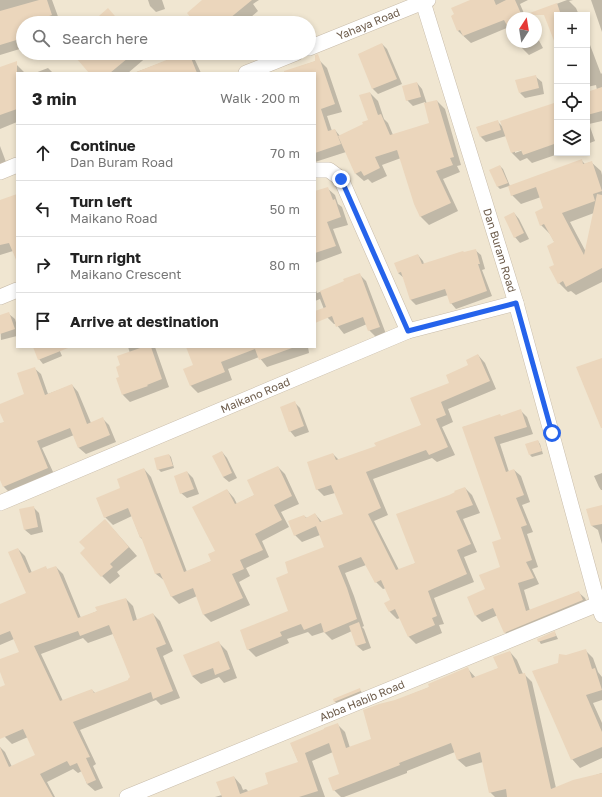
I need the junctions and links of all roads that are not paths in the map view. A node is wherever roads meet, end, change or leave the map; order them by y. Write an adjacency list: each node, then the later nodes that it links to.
1 (425, 1): 2 (street, Yahaya Road); 10 (street, Dan Buram Road)
2 (316, 45)
3 (278, 60): 4 (street)
4 (248, 72)
5 (16, 165): 7 (street)
6 (316, 170): 11 (street)
7 (0, 172)
8 (16, 290): 9 (street)
9 (0, 297)
10 (516, 303): 11 (street, Maikano Road); 13 (street, Dan Buram Road)
11 (408, 331): 12 (street, Maikano Road)
12 (0, 503)
13 (600, 610): 14 (street, Abba Habib Road)
14 (127, 797)

